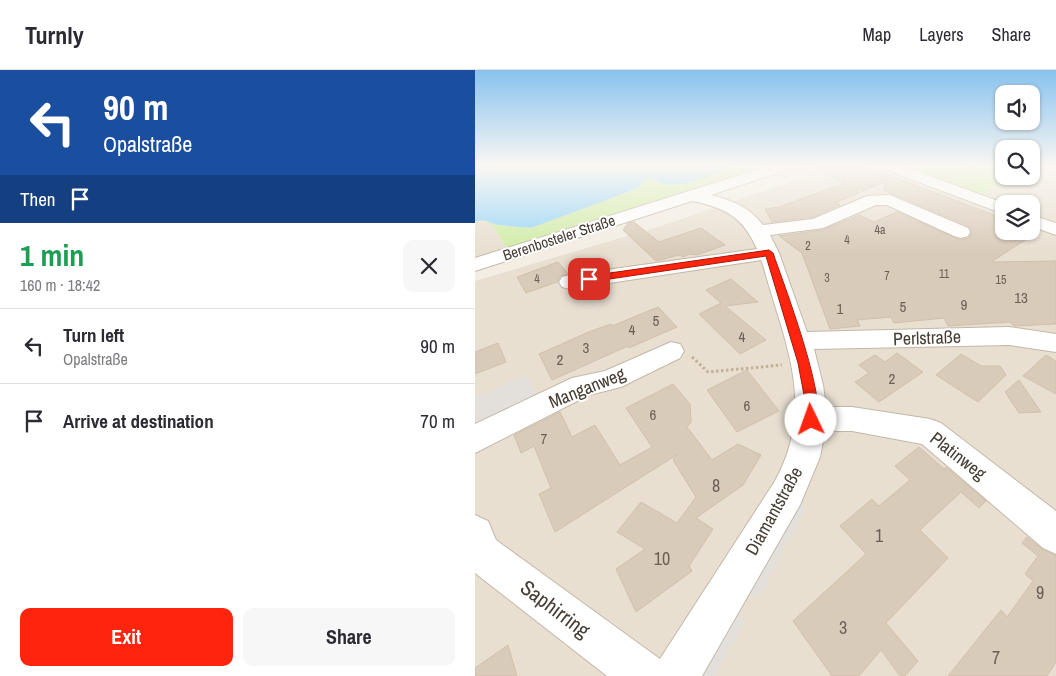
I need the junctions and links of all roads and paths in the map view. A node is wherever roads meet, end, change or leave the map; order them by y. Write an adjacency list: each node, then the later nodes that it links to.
1 (720, 194): 4 (street, Diamantstraße)
2 (725, 194): 9 (street, Diamantstraße)
3 (965, 194): 5 (street)
4 (691, 196): 10 (street, Berenbosteler Straße)
5 (995, 206)
6 (1040, 223): 7 (street)
7 (1056, 229)
8 (961, 232): 9 (street)
9 (764, 242): 11 (street); 14 (street, Diamantstraße)
10 (475, 265)
11 (571, 282)
12 (1056, 343): 14 (street, Perlstraße)
13 (671, 351): 14 (path); 16 (street, Manganweg)
14 (800, 352): 15 (street, Diamantstraße)
15 (811, 420): 17 (street, Platinweg); 20 (street, Diamantstraße)
16 (475, 439)
17 (1047, 528)
18 (475, 534): 19 (street, Saphirring)
19 (645, 676)
20 (677, 676)

